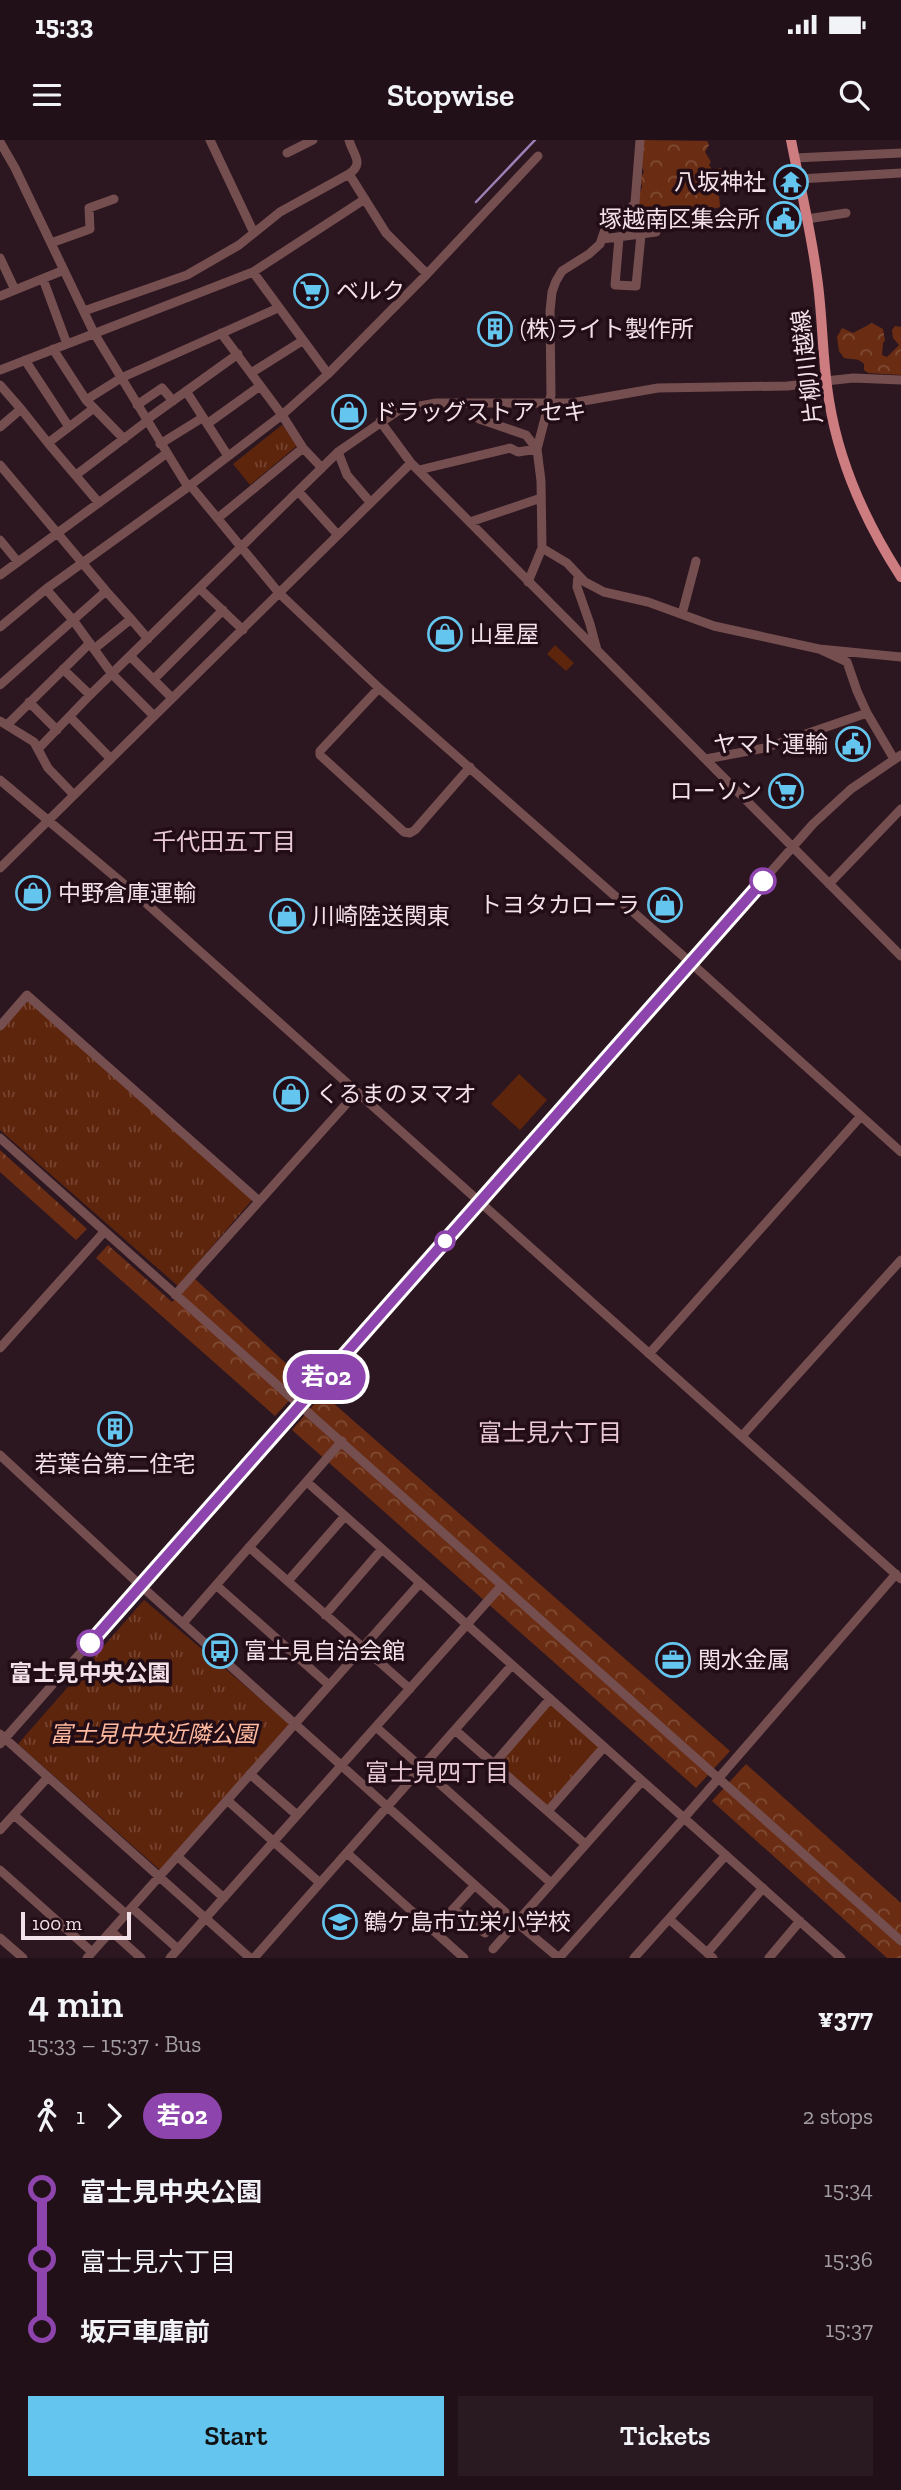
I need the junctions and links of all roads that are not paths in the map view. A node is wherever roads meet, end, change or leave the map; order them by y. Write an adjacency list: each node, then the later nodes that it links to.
1 (210, 140): 19 (street)
2 (313, 140): 7 (street)
3 (349, 140): 12 (street)
4 (640, 140): 22 (street)
5 (791, 140): 10 (main road, 片柳川越線)
6 (1, 147): 23 (street)
7 (287, 153)
8 (901, 153): 10 (street)
9 (538, 156): 27 (street)
10 (795, 158): 13 (main road, 片柳川越線)
11 (901, 173): 13 (street)
12 (349, 174): 15 (street); 19 (street)
13 (799, 179): 17 (main road, 片柳川越線)
14 (114, 199): 23 (street)
15 (365, 199): 26 (street); 27 (street)
16 (846, 213): 17 (street)
17 (807, 219): 45 (main road, 片柳川越線)
18 (656, 232): 20 (street)
19 (254, 233): 32 (street)
20 (641, 235): 21 (street); 21 (street)
21 (619, 238): 22 (street)
22 (602, 239): 51 (street)
23 (51, 243): 25 (street)
24 (0, 258): 29 (street)
25 (64, 270): 28 (street); 32 (street)
26 (253, 272): 31 (street); 33 (street)
27 (427, 274): 42 (street)
28 (43, 279): 29 (street); 36 (street)
29 (15, 290): 30 (street)
30 (0, 296)
31 (278, 308): 34 (street); 35 (street)
32 (84, 311): 33 (street)
33 (94, 333): 36 (street); 43 (street)
34 (221, 333): 38 (street); 43 (street)
35 (302, 341): 41 (street); 42 (street)
36 (67, 344): 37 (street)
37 (53, 349): 39 (street); 49 (street)
38 (238, 354): 41 (street); 48 (street)
39 (25, 360): 40 (street); 61 (street)
40 (0, 370)
41 (251, 373): 47 (street)
42 (328, 374): 56 (street)
43 (121, 377): 49 (street); 53 (street)
44 (901, 380): 45 (street)
45 (827, 381): 51 (street); 91 (main road, 片柳川越線)
46 (0, 385): 55 (street)
47 (260, 386): 56 (street); 58 (street)
48 (186, 391): 50 (street); 58 (street)
49 (86, 400): 54 (street)
50 (173, 401): 53 (street); 57 (street)
51 (549, 402): 52 (street); 66 (street)
52 (477, 403): 59 (street); 66 (street)
53 (136, 405): 57 (street)
54 (94, 408): 61 (street); 62 (street)
55 (21, 410): 60 (street); 63 (street)
56 (282, 415): 65 (street); 69 (street)
57 (146, 421): 62 (street); 64 (street)
58 (205, 421): 64 (street); 69 (street)
59 (380, 421): 67 (street); 71 (street)
60 (0, 427)
61 (69, 427): 63 (street)
62 (124, 439): 73 (street)
63 (48, 443): 73 (street)
64 (160, 444): 68 (street)
65 (303, 448): 72 (street); 79 (street)
66 (537, 449): 71 (street); 76 (street)
67 (338, 452): 72 (street); 77 (street)
68 (167, 453): 74 (street); 78 (street)
69 (228, 456): 74 (street)
70 (0, 465): 81 (street)
71 (415, 466): 77 (street); 80 (street)
72 (322, 468): 75 (street)
73 (76, 475): 78 (street)
74 (189, 486): 79 (street); 88 (street)
75 (298, 491): 82 (street); 84 (street)
76 (541, 499): 80 (street); 85 (street)
77 (370, 502): 82 (street)
78 (99, 503): 81 (street)
79 (218, 518): 84 (street)
80 (470, 522): 92 (street)
81 (57, 533): 87 (street); 88 (street)
82 (337, 534): 96 (street)
83 (0, 540): 87 (street)
84 (242, 547): 93 (street); 96 (street)
85 (542, 548): 90 (street); 92 (street)
86 (696, 561): 98 (street)
87 (18, 562): 89 (street)
88 (82, 563): 94 (street); 95 (street)
89 (0, 575)
90 (578, 575): 98 (street); 106 (street)
91 (901, 577)
92 (528, 582): 106 (street)
93 (199, 588): 97 (street); 103 (street)
94 (46, 589): 100 (street); 101 (street)
95 (106, 591): 99 (street); 100 (street)
96 (279, 593): 102 (street); 113 (street)
97 (223, 610): 102 (street); 111 (street)
98 (682, 614): 105 (street)
99 (131, 619): 103 (street); 104 (street)
100 (73, 620): 104 (street); 112 (street)
101 (0, 627)
102 (243, 630): 115 (street)
103 (148, 639): 107 (street)
104 (92, 646): 109 (street); 110 (street)
105 (819, 649): 108 (street); 117 (street)
106 (597, 651): 125 (street)
107 (131, 657): 110 (street); 111 (street)
108 (901, 657)
109 (63, 669): 114 (street); 116 (street)
110 (112, 674): 114 (street); 118 (street)
111 (154, 679): 115 (street)
112 (0, 685)
113 (379, 688): 126 (street); 126 (street)
114 (90, 695): 119 (street)
115 (172, 698): 118 (street)
116 (29, 702): 120 (street); 121 (street)
117 (867, 713): 123 (street); 125 (street)
118 (154, 716): 124 (street)
119 (70, 717): 121 (street); 124 (street)
120 (3, 723): 122 (street)
121 (57, 730): 122 (street)
122 (39, 748): 128 (street)
123 (898, 757): 131 (street)
124 (111, 759): 128 (street)
125 (706, 759): 131 (street)
126 (470, 767): 137 (street)
127 (0, 780): 130 (street)
128 (74, 795): 130 (street)
129 (901, 809): 133 (street)
130 (49, 820): 132 (street); 139 (street)
131 (792, 847): 133 (street); 137 (street)
132 (0, 868)
133 (829, 884): 135 (street)
134 (901, 940): 135 (street)
135 (891, 946): 136 (street)
136 (901, 956)
137 (691, 962): 140 (street); 144 (street)
138 (0, 1026): 143 (street)
139 (357, 1092): 143 (street); 144 (street)
140 (861, 1116): 142 (street); 149 (street)
141 (0, 1138): 145 (street)
142 (901, 1152)
143 (259, 1201): 147 (street)
144 (479, 1202): 149 (street); 150 (street)
145 (104, 1232): 147 (street); 148 (street)
146 (901, 1260): 151 (street)
147 (175, 1295): 150 (street)
148 (0, 1348)
149 (649, 1354): 151 (street)
150 (301, 1405): 152 (street); 161 (street)
151 (742, 1436): 158 (street)
152 (342, 1441): 154 (street); 163 (street)
153 (0, 1455): 161 (street)
154 (307, 1482): 155 (street); 156 (street)
155 (345, 1516): 157 (street); 159 (street)
156 (249, 1547): 159 (street); 162 (street)
157 (382, 1549): 160 (street); 164 (street)
158 (898, 1576): 182 (street)
159 (288, 1581): 164 (street)
160 (420, 1583): 166 (street); 167 (street)
161 (140, 1585): 165 (street); 175 (street)
162 (216, 1585): 165 (street); 169 (street)
163 (502, 1585): 166 (street); 182 (street)
164 (325, 1615): 167 (street)
165 (183, 1623): 172 (street)
166 (467, 1625): 168 (street); 170 (street)
167 (362, 1648): 169 (street); 170 (street)
168 (512, 1665): 171 (street); 174 (street)
169 (329, 1685): 172 (street)
170 (410, 1689): 173 (street)
171 (550, 1699): 176 (street); 177 (street)
172 (295, 1723): 178 (street); 180 (street)
173 (376, 1727): 178 (street); 179 (street)
174 (455, 1730): 177 (street); 179 (street)
175 (2, 1739): 181 (street)
176 (604, 1747): 183 (street); 186 (street)
177 (494, 1764): 186 (street)
178 (342, 1765): 185 (street); 188 (street)
179 (422, 1768): 185 (street); 199 (street)
180 (250, 1774): 184 (street); 188 (street)
181 (48, 1777): 187 (street); 197 (street)
182 (718, 1779): 189 (street); 213 (street)
183 (642, 1781): 189 (street); 192 (street)
184 (227, 1800): 191 (street); 195 (street)
185 (388, 1806): 193 (street); 200 (street)
186 (548, 1811): 192 (street)
187 (14, 1815): 190 (street); 204 (street)
188 (297, 1815): 191 (street)
189 (684, 1818): 194 (street); 225 (street)
190 (0, 1830)
191 (274, 1841): 198 (street); 202 (street)
192 (585, 1844): 199 (street)
193 (346, 1853): 198 (street); 210 (street)
194 (726, 1855): 201 (street); 206 (street)
195 (177, 1856): 197 (street); 202 (street)
196 (0, 1870): 217 (street)
197 (159, 1877): 204 (street); 205 (street)
198 (320, 1883): 223 (street)
199 (551, 1883): 208 (street)
200 (475, 1885): 203 (street); 208 (street)
201 (763, 1888): 207 (street); 218 (street)
202 (224, 1898): 205 (street)
203 (453, 1909): 210 (street); 211 (street)
204 (129, 1911): 209 (street); 214 (street)
205 (205, 1919): 214 (street); 223 (street)
206 (669, 1919): 218 (street); 226 (street)
207 (800, 1921): 219 (street); 227 (street)
208 (516, 1922): 215 (street); 225 (street)
209 (111, 1931): 217 (street); 221 (street)
210 (433, 1931): 224 (street)
211 (485, 1933)
212 (4, 1941): 216 (street); 220 (street)
213 (901, 1941)
214 (178, 1949): 222 (street)
215 (493, 1949)
216 (0, 1952)
217 (89, 1955)
218 (710, 1956)
219 (838, 1957)
220 (23, 1958)
221 (141, 1958)
222 (170, 1958)
223 (252, 1958)
224 (464, 1958)
225 (559, 1958)
226 (635, 1958)
227 (769, 1958)

